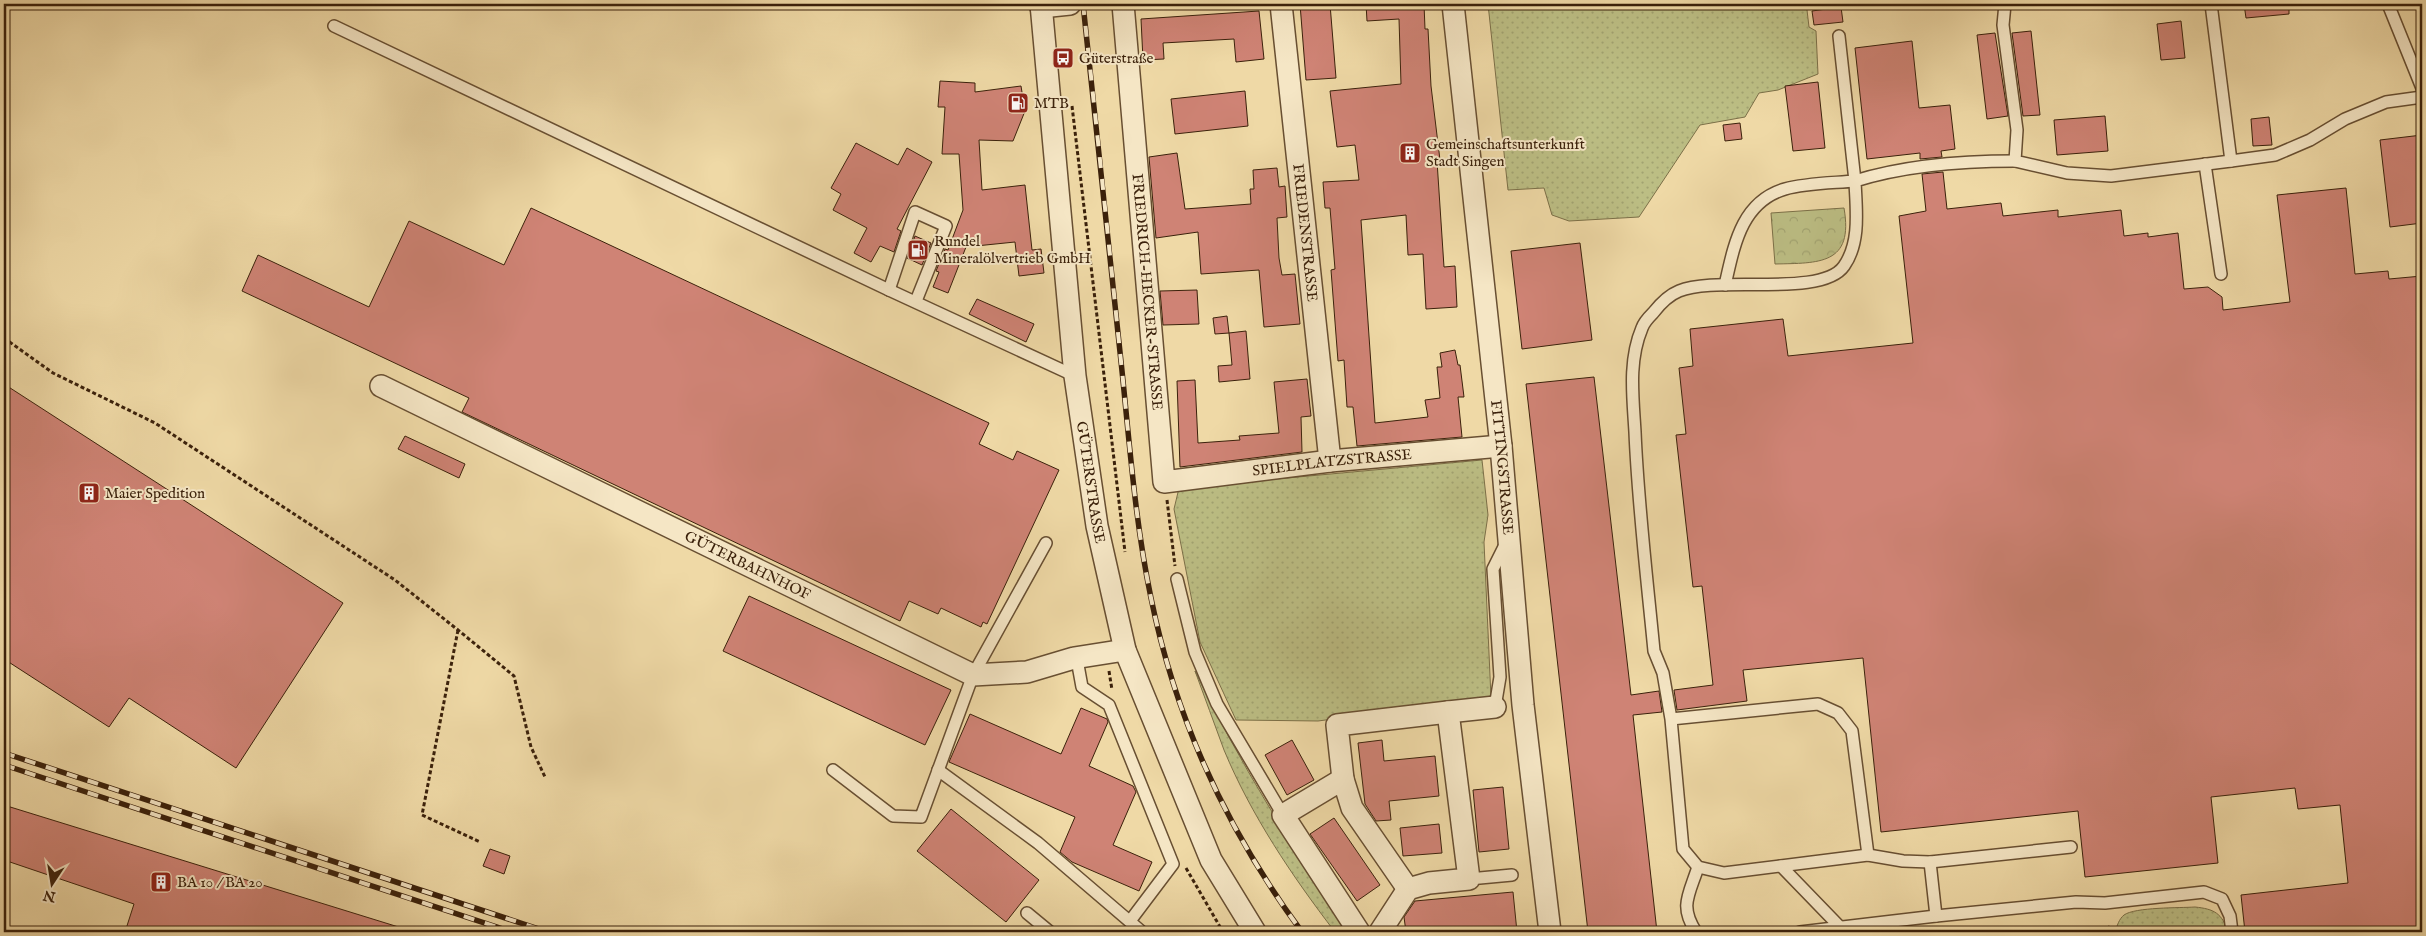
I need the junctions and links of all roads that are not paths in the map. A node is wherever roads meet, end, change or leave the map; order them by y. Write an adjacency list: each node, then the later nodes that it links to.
1 (1070, 4): 8 (street)
2 (1123, 4): 25 (street, FRIEDRICH-HECKER-STRASSE)
3 (1281, 4): 24 (street, FRIEDENSTRASSE)
4 (1453, 4): 23 (street, FITTINGSTRASSE)
5 (2006, 4): 13 (lane)
6 (2211, 4): 14 (lane)
7 (2388, 4): 11 (lane)
8 (1041, 5): 21 (street, GÜTERSTRASSE)
9 (334, 26): 19 (lane)
10 (1839, 36): 16 (lane)
11 (2422, 88)
12 (2422, 97): 14 (lane)
13 (2015, 161): 15 (lane); 16 (lane)
14 (2231, 161): 15 (lane)
15 (2205, 164): 17 (lane)
16 (1855, 181): 18 (lane); 18 (lane)
17 (2220, 274)
18 (1725, 285): 34 (lane)
19 (889, 290): 20 (lane); 20 (lane)
20 (916, 302): 21 (lane)
21 (1075, 376): 29 (street, GÜTERSTRASSE)
22 (382, 386): 31 (street, GÜTERBAHNHOF)
23 (1501, 446): 24 (street, SPIELPLATZSTRASSE); 26 (street, FITTINGSTRASSE)
24 (1330, 461): 25 (street, SPIELPLATZSTRASSE)
25 (1164, 482)
26 (1508, 540): 32 (lane); 56 (street, FITTINGSTRASSE)
27 (1046, 543): 31 (lane)
28 (1177, 579): 38 (lane)
29 (1125, 650): 30 (street, GÜTERBAHNHOF); 53 (street, GÜTERSTRASSE)
30 (1074, 658): 31 (street, GÜTERBAHNHOF); 49 (lane)
31 (973, 675): 36 (lane)
32 (1494, 707): 33 (street)
33 (1448, 712): 37 (street); 45 (street)
34 (1671, 719): 40 (lane); 43 (lane)
35 (833, 770): 36 (lane)
36 (938, 770): 49 (lane)
37 (1343, 779): 38 (street); 46 (street)
38 (1283, 815): 54 (street)
39 (2071, 848): 41 (lane)
40 (1868, 856): 41 (lane); 42 (lane)
41 (1930, 862): 48 (lane)
42 (1781, 866): 43 (lane); 50 (lane)
43 (1698, 867): 57 (lane)
44 (1512, 875): 45 (lane)
45 (1469, 879): 46 (street)
46 (1408, 890): 55 (street)
47 (1027, 912): 51 (lane)
48 (1936, 916): 50 (lane); 59 (lane)
49 (1130, 921): 52 (lane)
50 (1840, 927): 58 (lane)
51 (1050, 932)
52 (1142, 932)
53 (1255, 932)
54 (1359, 932)
55 (1380, 932)
56 (1550, 932)
57 (1696, 932)
58 (1800, 932)
59 (2232, 932)

